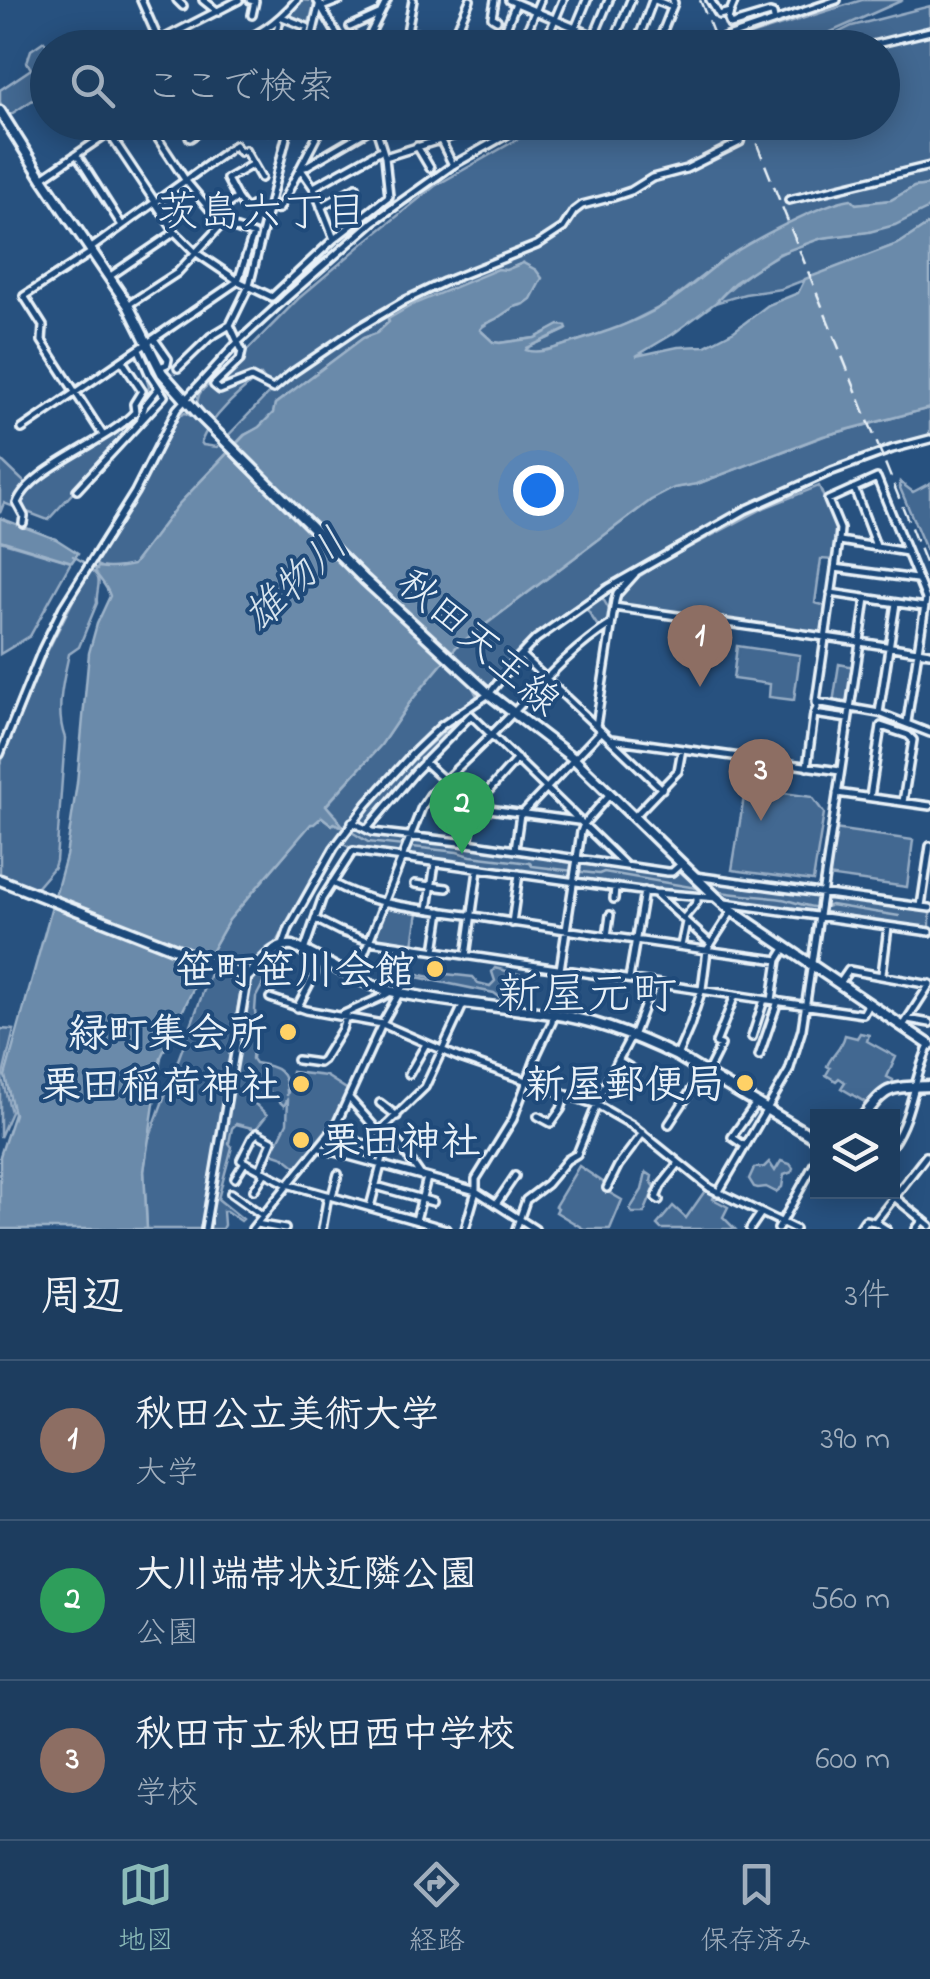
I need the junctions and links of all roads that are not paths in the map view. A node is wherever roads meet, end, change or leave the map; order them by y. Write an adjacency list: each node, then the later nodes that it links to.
1 (142, 0): 37 (street)
2 (176, 0): 25 (street)
3 (203, 0): 27 (street)
4 (238, 0): 27 (street)
5 (250, 0): 30 (street)
6 (297, 0): 31 (street)
7 (340, 0): 22 (street)
8 (386, 0): 29 (street)
9 (413, 0): 45 (street)
10 (470, 0): 46 (street)
11 (495, 0): 34 (street)
12 (540, 0): 26 (street)
13 (564, 0): 32 (street)
14 (587, 0): 36 (street)
15 (609, 0): 51 (street)
16 (631, 0): 52 (street)
17 (654, 0): 23 (street); 53 (street)
18 (710, 0): 28 (street)
19 (734, 0): 28 (street)
20 (837, 0): 24 (street)
21 (514, 1): 26 (street); 47 (street)
22 (320, 3): 42 (street); 43 (street)
23 (672, 4): 54 (street)
24 (812, 4): 33 (street)
25 (183, 6)
26 (536, 11): 32 (street); 48 (street)
27 (218, 12): 38 (street)
28 (730, 12): 33 (street)
29 (380, 14): 35 (street); 44 (street)
30 (252, 15)
31 (281, 18): 39 (street); 40 (street); 41 (street)
32 (555, 19): 36 (street); 49 (street)
33 (774, 19): 55 (street)
34 (497, 20)
35 (350, 27)
36 (576, 28): 50 (street)
37 (154, 30)
38 (185, 30)
39 (262, 30)
40 (278, 30)
41 (307, 30)
42 (311, 30)
43 (336, 30)
44 (372, 30)
45 (407, 30)
46 (456, 30)
47 (504, 30)
48 (528, 30)
49 (550, 30)
50 (581, 30)
51 (596, 30)
52 (618, 30)
53 (642, 30)
54 (663, 30)
55 (744, 30)
56 (929, 34): 57 (street)
57 (900, 40)
58 (0, 111): 77 (main road, 秋田天王線)
59 (98, 140): 71 (street)
60 (114, 140): 84 (street)
61 (159, 140): 79 (street)
62 (279, 140): 87 (street)
63 (315, 140): 75 (street)
64 (349, 140): 75 (street)
65 (379, 140): 70 (street)
66 (498, 140): 73 (street)
67 (740, 140): 103 (street)
68 (441, 141): 69 (street); 73 (street)
69 (416, 146): 70 (street); 76 (street)
70 (383, 153): 81 (street); 94 (street)
71 (76, 155): 77 (street); 90 (street)
72 (253, 164): 78 (street); 79 (street); 82 (street)
73 (453, 166): 103 (street)
74 (930, 166): 83 (street)
75 (300, 168): 81 (street); 87 (street)
76 (430, 168)
77 (42, 178): 95 (main road, 秋田天王線)
78 (261, 178)
79 (186, 181): 84 (street); 88 (street)
80 (356, 187): 86 (street)
81 (314, 188): 86 (street)
82 (237, 198): 85 (street); 88 (street)
83 (789, 200)
84 (154, 202): 90 (street); 91 (street)
85 (252, 206)
86 (320, 207): 94 (street)
87 (268, 210): 93 (street)
88 (214, 214): 89 (street)
89 (222, 224): 92 (street); 96 (street)
90 (122, 225): 95 (street)
91 (175, 232): 96 (street); 97 (street)
92 (253, 235): 93 (street); 98 (street)
93 (261, 238): 99 (street)
94 (334, 239): 99 (street)
95 (91, 251): 97 (main road, 秋田天王線); 108 (street)
96 (195, 252): 98 (street); 100 (street)
97 (109, 278): 100 (main road, 秋田天王線)
98 (238, 281): 99 (street); 102 (street)
99 (249, 286): 101 (street)
100 (128, 305): 102 (main road, 秋田天王線)
101 (230, 325): 103 (street); 106 (street)
102 (151, 341): 104 (street); 109 (main road, 秋田天王線)
103 (238, 342): 109 (street)
104 (139, 350): 105 (street); 110 (street)
105 (122, 361): 108 (street); 112 (street)
106 (178, 368)
107 (157, 390): 110 (street)
108 (75, 392): 111 (street); 112 (street)
109 (186, 400): 136 (main road, 秋田天王線); 150 (street)
110 (140, 423): 115 (street)
111 (22, 429)
112 (103, 435): 116 (street)
113 (930, 440): 120 (street)
114 (854, 488): 117 (street); 118 (street); 119 (street)
115 (77, 490)
116 (23, 523)
117 (839, 541): 118 (street); 121 (street)
118 (876, 546): 119 (street)
119 (906, 552): 122 (street)
120 (641, 568): 126 (street); 134 (street)
121 (835, 568): 122 (street); 123 (street)
122 (918, 580): 127 (street)
123 (832, 593): 124 (street); 129 (street)
124 (866, 598): 125 (street); 130 (street)
125 (896, 603): 127 (street); 131 (street)
126 (614, 607): 128 (street); 129 (street)
127 (924, 607): 132 (street)
128 (611, 624): 135 (street); 144 (street)
129 (825, 637): 130 (street); 137 (street)
130 (860, 642): 131 (street); 138 (street)
131 (889, 646): 132 (street); 139 (street)
132 (918, 651): 133 (street); 143 (street)
133 (930, 653)
134 (521, 654): 135 (street); 136 (street)
135 (545, 677): 140 (street); 144 (street)
136 (489, 694): 140 (main road, 秋田天王線); 167 (street)
137 (816, 702): 138 (street); 141 (street)
138 (850, 708): 139 (street); 142 (street)
139 (880, 712): 143 (street)
140 (512, 714): 147 (street); 152 (main road, 秋田天王線)
141 (814, 714): 142 (street); 154 (street)
142 (848, 720): 155 (street)
143 (907, 722): 146 (street)
144 (596, 726): 145 (street)
145 (601, 732): 148 (street); 152 (street)
146 (930, 733)
147 (492, 734): 151 (street); 153 (street); 156 (street)
148 (608, 738): 149 (street); 158 (street)
149 (682, 749): 154 (street); 158 (street)
150 (0, 754)
151 (517, 759): 157 (street); 164 (street)
152 (574, 760): 157 (street); 160 (main road, 秋田天王線)
153 (424, 762): 156 (street); 169 (street)
154 (807, 767): 155 (street)
155 (840, 772): 159 (street)
156 (445, 780): 164 (street); 171 (street)
157 (546, 788): 165 (street); 168 (street)
158 (662, 789): 166 (street)
159 (837, 792): 161 (street); 190 (street)
160 (610, 794): 166 (main road, 秋田天王線); 168 (street)
161 (870, 797): 162 (street); 162 (street)
162 (903, 802): 163 (street)
163 (930, 806)
164 (474, 807): 165 (street); 170 (street)
165 (520, 814): 168 (street); 173 (street)
166 (634, 817): 176 (main road, 秋田天王線)
167 (352, 822): 169 (street); 212 (street)
168 (582, 822): 174 (street); 177 (street)
169 (367, 829): 171 (street)
170 (468, 842): 171 (street); 173 (street)
171 (405, 846): 175 (street); 183 (street); 194 (street)
172 (930, 846): 195 (street)
173 (515, 849): 174 (street)
174 (577, 861): 177 (street); 182 (street)
175 (435, 862): 178 (street); 185 (street)
176 (682, 864): 177 (street); 181 (main road, 秋田天王線)
177 (625, 865)
178 (478, 869): 179 (street); 202 (street)
179 (519, 874): 182 (street); 205 (street)
180 (0, 880): 224 (main road)
181 (698, 880): 190 (street); 192 (main road, 秋田天王線)
182 (574, 881): 186 (street); 207 (street)
183 (332, 883): 194 (street); 203 (street)
184 (415, 884): 185 (street)
185 (431, 886): 187 (street); 197 (street)
186 (616, 887): 188 (street); 193 (street)
187 (446, 888)
188 (644, 891): 189 (street); 210 (street)
189 (654, 893): 191 (street); 204 (street)
190 (821, 896): 195 (street); 200 (street)
191 (697, 898): 192 (street); 204 (street)
192 (717, 898): 199 (main road, 秋田天王線); 200 (street)
193 (614, 899)
194 (384, 903): 197 (street); 211 (street)
195 (921, 906): 196 (street)
196 (930, 908)
197 (428, 909): 198 (street)
198 (441, 911): 202 (street); 217 (street)
199 (732, 911): 214 (street); 215 (main road, 秋田天王線)
200 (818, 914): 206 (street); 221 (street)
201 (610, 915): 209 (street)
202 (472, 916): 205 (street); 218 (street)
203 (315, 919): 211 (street); 216 (street)
204 (684, 921): 213 (street); 214 (street)
205 (512, 923): 207 (street)
206 (888, 927): 208 (street); 223 (street)
207 (567, 930): 209 (street); 222 (street)
208 (930, 932)
209 (607, 936): 210 (street)
210 (636, 940): 213 (street); 226 (street)
211 (369, 941): 217 (street); 225 (street)
212 (283, 945): 216 (main road); 224 (main road)
213 (681, 946): 214 (street)
214 (709, 947): 219 (street); 230 (street)
215 (786, 948): 219 (street); 221 (main road, 秋田天王線)
216 (304, 951): 220 (main road)
217 (434, 952): 218 (street)
218 (466, 956): 222 (street)
219 (778, 960): 234 (street)
220 (321, 962): 225 (main road); 238 (street)
221 (812, 965): 228 (main road, 秋田天王線); 237 (street)
222 (561, 970): 226 (street); 239 (street)
223 (882, 975): 228 (street); 229 (street)
224 (245, 976): 311 (street)
225 (354, 978): 231 (main road)
226 (630, 980): 227 (street)
227 (653, 983): 230 (street); 244 (street)
228 (840, 983): 236 (main road, 秋田天王線)
229 (930, 984): 241 (street)
230 (702, 990): 232 (street); 249 (street)
231 (396, 991): 235 (main road); 240 (street); 243 (street)
232 (734, 995): 234 (street); 253 (street)
233 (270, 998): 238 (street)
234 (771, 1000): 237 (street); 245 (street); 250 (street)
235 (464, 1002): 239 (main road); 248 (street)
236 (868, 1003): 237 (street); 241 (main road, 秋田天王線)
237 (806, 1006): 264 (street)
238 (297, 1008): 240 (street)
239 (554, 1014): 244 (main road); 255 (street)
240 (344, 1016): 243 (street); 251 (street)
241 (905, 1022): 242 (street); 247 (main road, 秋田天王線)
242 (930, 1023)
243 (382, 1024): 246 (street); 260 (street)
244 (632, 1036): 249 (main road); 252 (street)
245 (752, 1037)
246 (426, 1044): 248 (street); 254 (street)
247 (930, 1045): 258 (street)
248 (442, 1050): 255 (street); 266 (street)
249 (677, 1056): 253 (main road)
250 (759, 1056)
251 (296, 1060)
252 (618, 1060): 256 (street); 263 (street)
253 (705, 1072): 262 (main road); 268 (street)
254 (409, 1074)
255 (526, 1081): 259 (street); 291 (street)
256 (631, 1083)
257 (930, 1086): 258 (main road)
258 (914, 1087): 265 (main road); 270 (street)
259 (566, 1094): 263 (street); 267 (street)
260 (350, 1098): 269 (street); 274 (street)
261 (380, 1102): 266 (street)
262 (756, 1102): 264 (main road); 273 (street)
263 (596, 1105): 271 (street); 304 (street)
264 (767, 1109): 272 (main road); 273 (street)
265 (869, 1109)
266 (396, 1116): 269 (street)
267 (538, 1116)
268 (669, 1124)
269 (378, 1132): 284 (street)
270 (900, 1132)
271 (643, 1133): 278 (street); 289 (street)
272 (810, 1135)
273 (746, 1146): 293 (street)
274 (319, 1148): 275 (street); 286 (street)
275 (332, 1152): 279 (street); 279 (street)
276 (926, 1156): 287 (street)
277 (245, 1162): 280 (street); 280 (street); 285 (street)
278 (679, 1163): 293 (street); 298 (street)
279 (382, 1166): 284 (street); 288 (street)
280 (262, 1171): 286 (street); 290 (street)
281 (810, 1171): 309 (street)
282 (338, 1174): 294 (street)
283 (515, 1176): 300 (street)
284 (425, 1177): 291 (street); 295 (street)
285 (235, 1178)
286 (288, 1184): 294 (street); 303 (street)
287 (900, 1184)
288 (376, 1186): 295 (street); 301 (street)
289 (608, 1188)
290 (254, 1190)
291 (476, 1192): 300 (street); 315 (street)
292 (231, 1193): 303 (street)
293 (718, 1193): 302 (street)
294 (330, 1196): 301 (street); 313 (street)
295 (421, 1198): 299 (street); 307 (street)
296 (888, 1199): 306 (street)
297 (897, 1199): 305 (street)
298 (659, 1200)
299 (433, 1202)
300 (496, 1204): 304 (street)
301 (370, 1208): 307 (street)
302 (761, 1214): 309 (street); 318 (street)
303 (262, 1215): 308 (street)
304 (520, 1219): 316 (street); 317 (street)
305 (923, 1220): 310 (street); 322 (street)
306 (875, 1222): 320 (street); 321 (street)
307 (419, 1224): 314 (street)
308 (254, 1226): 312 (street)
309 (779, 1226): 319 (street)
310 (930, 1226)
311 (205, 1229)
312 (285, 1229)
313 (322, 1229)
314 (446, 1229)
315 (465, 1229)
316 (516, 1229)
317 (535, 1229)
318 (750, 1229)
319 (794, 1229)
320 (859, 1229)
321 (886, 1229)
322 (916, 1229)

